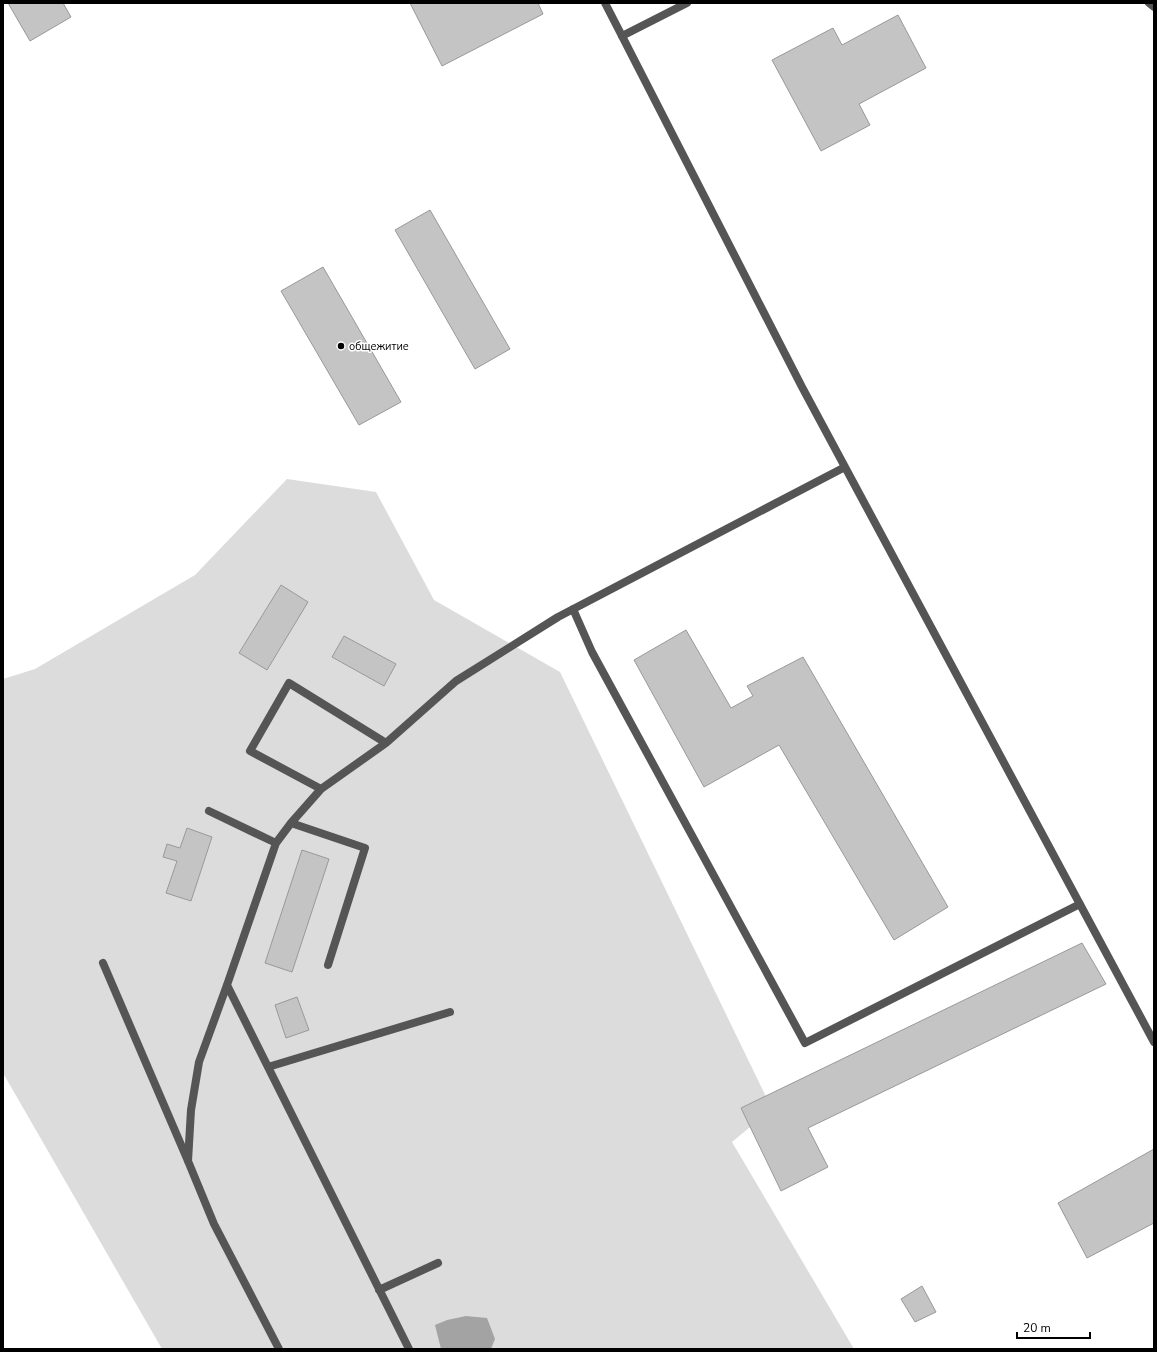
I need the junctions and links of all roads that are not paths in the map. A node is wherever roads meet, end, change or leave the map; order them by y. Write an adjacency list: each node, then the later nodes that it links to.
1 (605, 3): 5 (street)
2 (687, 3): 5 (street)
3 (1149, 3): 4 (street)
4 (1154, 7)
5 (622, 36): 6 (street)
6 (844, 467): 7 (street); 13 (street)
7 (572, 610): 8 (street); 13 (street)
8 (386, 742): 9 (street); 9 (street)
9 (321, 789): 11 (street)
10 (209, 811): 12 (street)
11 (291, 823): 12 (street); 15 (street)
12 (276, 843): 16 (street)
13 (1080, 904): 18 (street)
14 (103, 963): 20 (street)
15 (328, 965)
16 (227, 985): 19 (street); 20 (street)
17 (450, 1012): 19 (street)
18 (1154, 1042)
19 (268, 1067): 22 (street)
20 (188, 1161): 23 (street)
21 (438, 1262): 22 (street)
22 (380, 1290): 24 (street)
23 (279, 1349)
24 (409, 1349)

